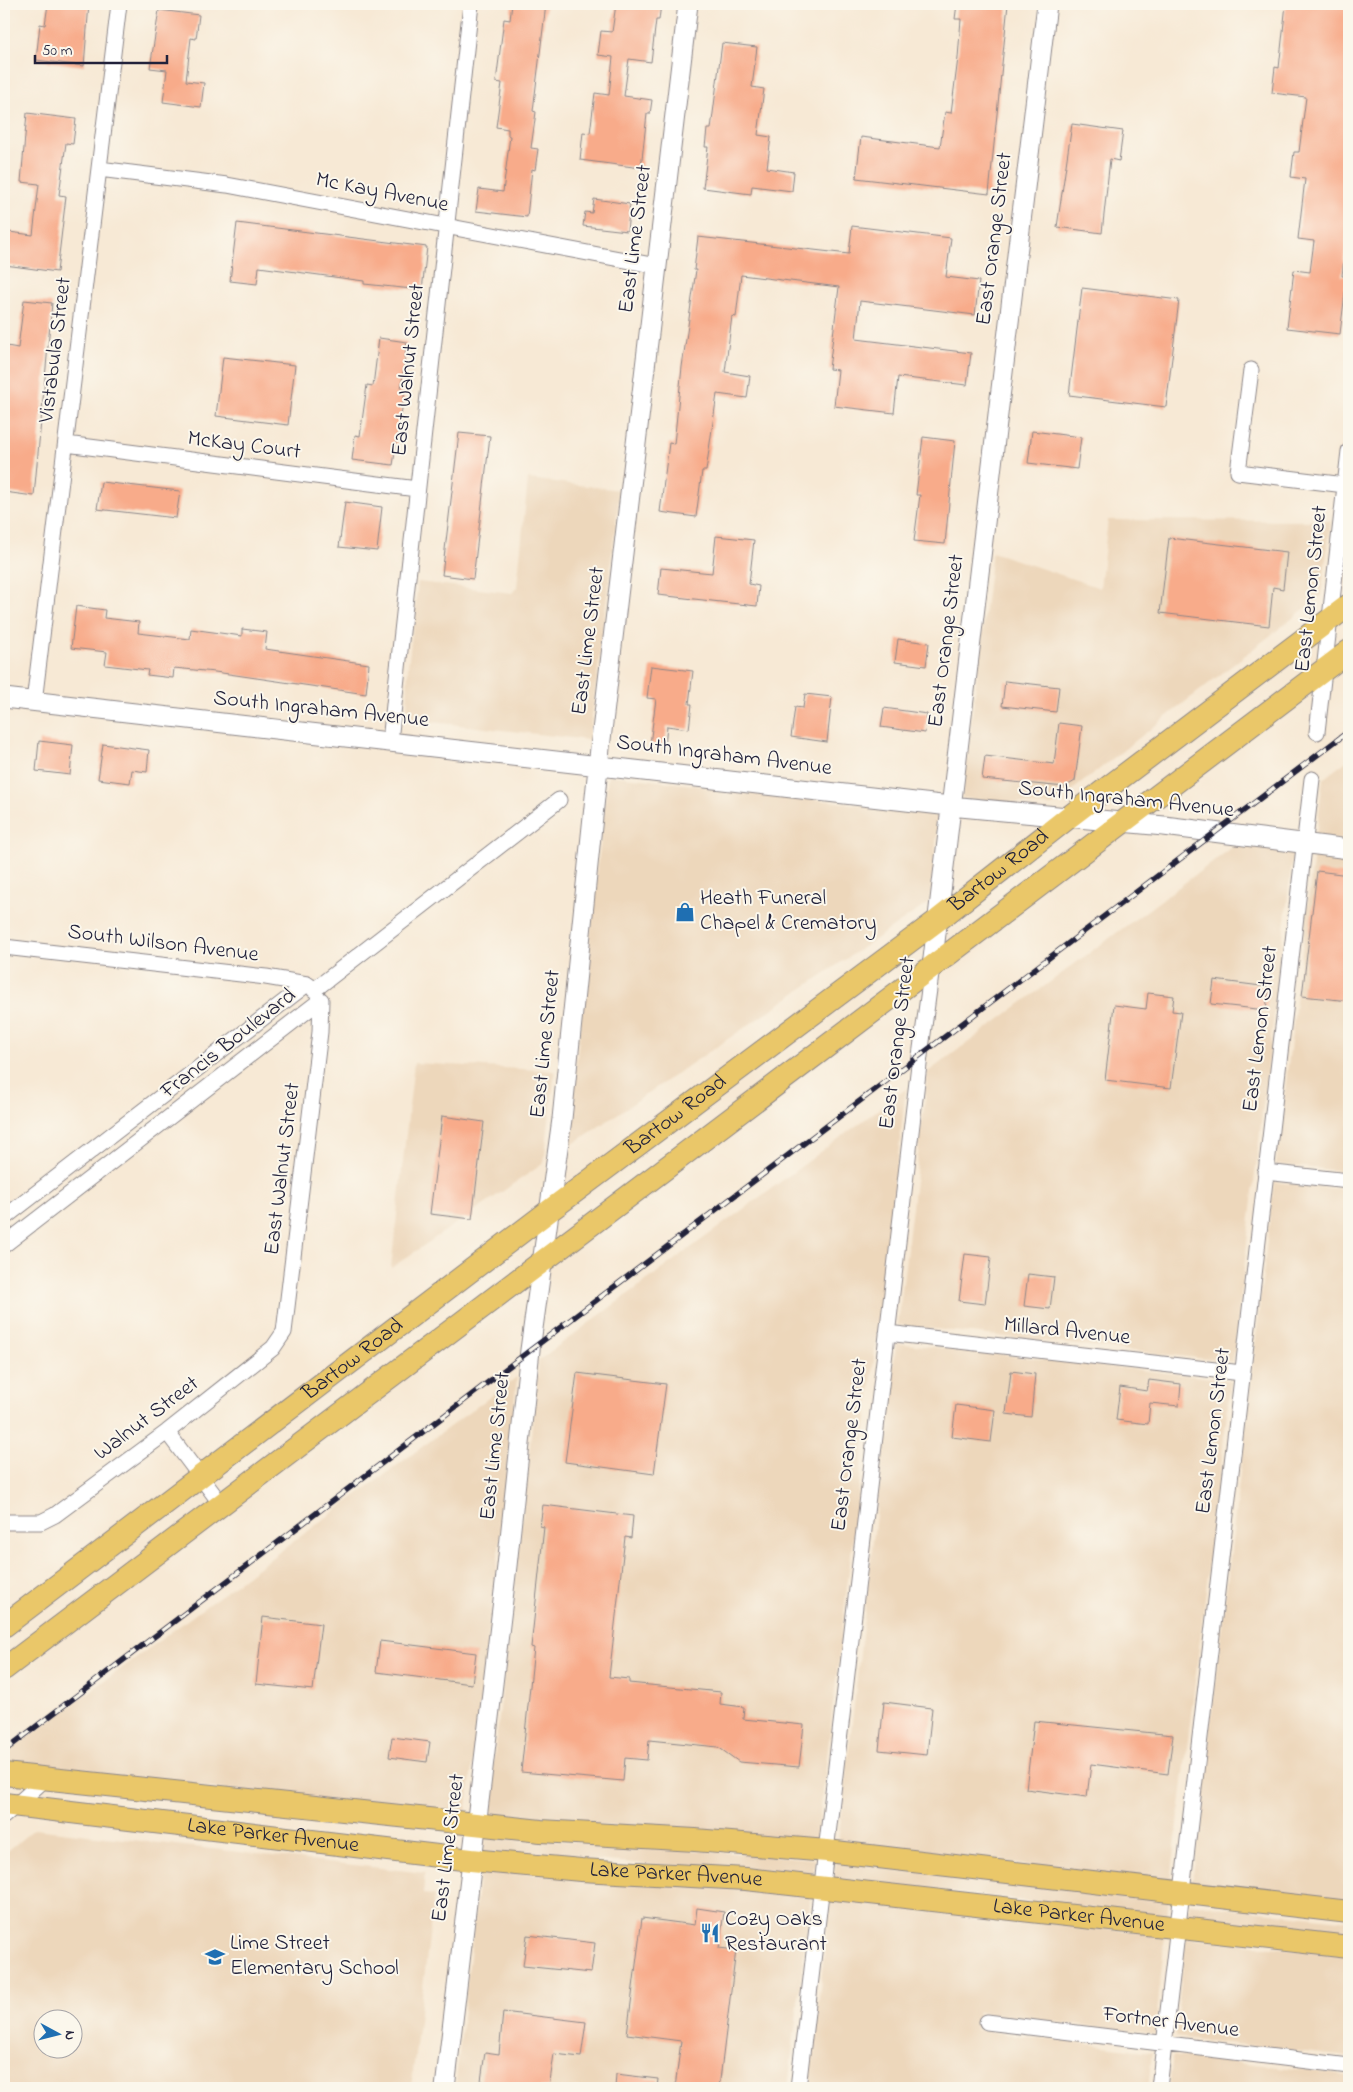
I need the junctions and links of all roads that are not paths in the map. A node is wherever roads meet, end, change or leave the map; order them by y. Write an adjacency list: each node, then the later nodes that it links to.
1 (119, 4): 5 (street, Vistabula Street)
2 (471, 4): 6 (street, East Walnut Street)
3 (688, 4): 7 (street, East Lime Street)
4 (1047, 4): 24 (street, East Orange Street)
5 (99, 169): 6 (street, Mc Kay Avenue); 9 (street, Vistabula Street)
6 (445, 227): 7 (street, Mc Kay Avenue); 12 (street, East Walnut Street)
7 (656, 266): 21 (street, East Lime Street)
8 (1251, 370): 11 (street)
9 (66, 444): 12 (street, McKay Court); 18 (street, Vistabula Street)
10 (1349, 450): 11 (street, East Lemon Street)
11 (1345, 484): 14 (street, East Lemon Street)
12 (417, 489): 20 (street, East Walnut Street)
13 (1349, 605): 14 (main road, Bartow Road)
14 (1329, 621): 16 (street, East Lemon Street); 25 (main road, Bartow Road)
15 (1349, 651): 16 (main road, Bartow Road)
16 (1324, 669): 19 (street, East Lemon Street); 26 (main road, Bartow Road)
17 (4, 698): 18 (street, South Ingraham Avenue)
18 (34, 702): 20 (street, South Ingraham Avenue)
19 (1317, 732)
20 (390, 741): 21 (street, South Ingraham Avenue)
21 (598, 765): 24 (street, South Ingraham Avenue); 37 (street, East Lime Street)
22 (1312, 779): 27 (street, East Lemon Street)
23 (559, 800): 32 (street, Francis Boulevard)
24 (950, 806): 25 (street, South Ingraham Avenue); 29 (street, East Orange Street)
25 (1069, 817): 26 (street, South Ingraham Avenue); 29 (main road, Bartow Road)
26 (1121, 822): 27 (street, South Ingraham Avenue); 31 (main road, Bartow Road)
27 (1304, 844): 28 (street, South Ingraham Avenue); 35 (street, East Lemon Street)
28 (1349, 849)
29 (938, 920): 31 (street, East Orange Street); 37 (main road, Bartow Road)
30 (4, 947): 32 (street, South Wilson Avenue)
31 (932, 968): 40 (main road, Bartow Road); 41 (street, East Orange Street)
32 (314, 991): 33 (street, Francis Boulevard); 34 (street, Francis Boulevard); 42 (street, East Walnut Street)
33 (98, 1145): 34 (street); 38 (street, Francis Boulevard)
34 (112, 1161): 39 (street, Francis Boulevard)
35 (1265, 1172): 36 (street); 43 (street, East Lemon Street)
36 (1349, 1181)
37 (549, 1211): 40 (street, East Lime Street); 45 (main road, Bartow Road)
38 (4, 1218)
39 (4, 1245)
40 (542, 1260): 46 (main road, Bartow Road); 53 (street, East Lime Street)
41 (887, 1333): 43 (street, Millard Avenue); 54 (street, East Orange Street)
42 (277, 1341): 44 (street, Walnut Street)
43 (1242, 1373): 57 (street, East Lemon Street)
44 (168, 1432): 45 (street); 47 (street, Walnut Street)
45 (201, 1475): 46 (street); 48 (main road, Bartow Road)
46 (221, 1504): 49 (main road, Bartow Road)
47 (4, 1522)
48 (4, 1626)
49 (4, 1670)
50 (4, 1774): 51 (main road, Lake Parker Avenue)
51 (44, 1780): 52 (street); 53 (main road, Lake Parker Avenue)
52 (8, 1808): 55 (main road, Lake Parker Avenue)
53 (475, 1825): 54 (main road, Lake Parker Avenue); 55 (street, East Lime Street)
54 (827, 1851): 56 (street, East Orange Street); 57 (main road, Lake Parker Avenue)
55 (471, 1860): 56 (main road, Lake Parker Avenue); 64 (street, East Lime Street)
56 (822, 1886): 59 (main road, Lake Parker Avenue); 65 (street, East Orange Street)
57 (1180, 1892): 58 (main road, Lake Parker Avenue); 59 (street, East Lemon Street)
58 (1349, 1912)
59 (1176, 1927): 60 (main road, Lake Parker Avenue); 62 (street, East Lemon Street)
60 (1349, 1947)
61 (987, 2022): 62 (street, Fortner Avenue)
62 (1164, 2044): 63 (street, Fortner Avenue); 66 (street, East Lemon Street)
63 (1349, 2066)
64 (444, 2088)
65 (798, 2088)
66 (1159, 2088)

